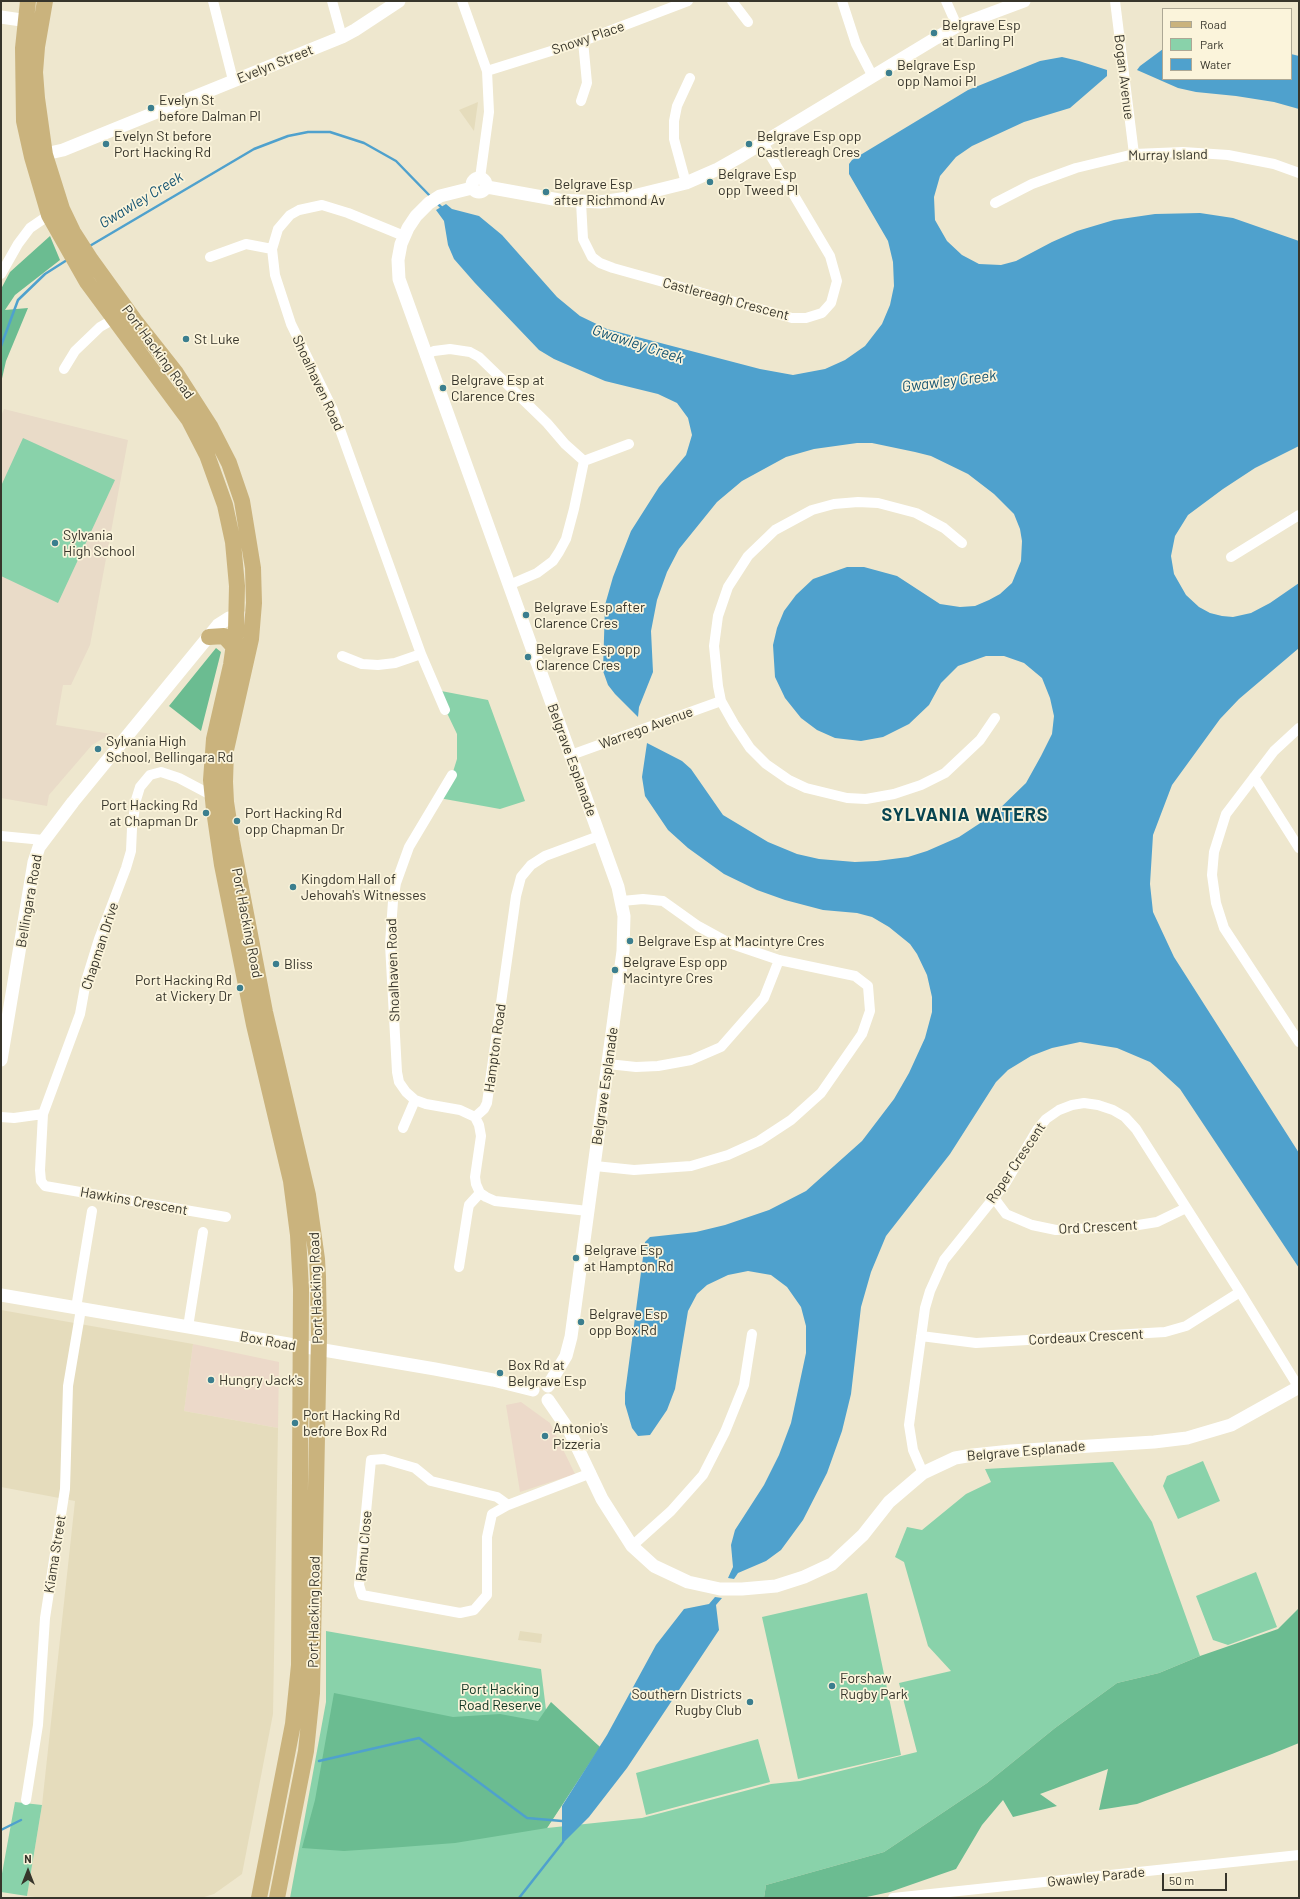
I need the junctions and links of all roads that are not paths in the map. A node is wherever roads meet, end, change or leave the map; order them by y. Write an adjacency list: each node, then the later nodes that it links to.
1 (28, 1): 14 (main road, Port Hacking Road)
2 (45, 1): 14 (main road, Port Hacking Road)
3 (213, 1): 22 (street)
4 (332, 1): 17 (street)
5 (399, 1): 17 (street, Evelyn Street)
6 (462, 1): 19 (street)
7 (688, 1): 18 (street, Snowy Place)
8 (732, 1): 15 (street)
9 (842, 1): 20 (street)
10 (946, 1): 16 (street)
11 (1024, 1): 16 (street, Belgrave Esplanade)
12 (1115, 1): 25 (street, Bogan Avenue)
13 (1, 17): 14 (street)
14 (33, 22): 26 (main road, Port Hacking Road)
15 (748, 22)
16 (958, 26): 20 (street, Belgrave Esplanade)
17 (342, 37): 22 (street, Evelyn Street)
18 (583, 41): 19 (street, Snowy Place); 23 (street)
19 (487, 71): 29 (street)
20 (872, 75): 24 (street, Belgrave Esplanade)
21 (690, 78): 28 (street)
22 (234, 80): 26 (street, Evelyn Street)
23 (581, 100)
24 (763, 143): 28 (street, Belgrave Esplanade); 30 (street, Castlereagh Crescent)
25 (1134, 154): 27 (street, Murray Island); 31 (street, Murray Island)
26 (38, 156): 32 (main road, Port Hacking Road); 34 (main road, Port Hacking Road)
27 (1299, 173)
28 (686, 183): 30 (street, Belgrave Esplanade)
29 (480, 184): 30 (street, Belgrave Esplanade); 33 (street, Belgrave Esplanade)
30 (581, 202)
31 (995, 203)
32 (49, 214): 34 (main road, Port Hacking Road); 38 (street)
33 (404, 236): 35 (street, Shoalhaven Road); 40 (street, Belgrave Esplanade)
34 (68, 238): 37 (main road, Port Hacking Road)
35 (272, 249): 36 (street); 52 (street, Shoalhaven Road)
36 (210, 257)
37 (85, 265): 39 (main road, Port Hacking Road); 49 (main road, Port Hacking Road)
38 (1, 274)
39 (114, 319): 41 (street); 48 (main road, Port Hacking Road)
40 (425, 355): 43 (street); 47 (street, Belgrave Esplanade)
41 (64, 369)
42 (629, 444): 43 (street)
43 (584, 461): 47 (street)
44 (1299, 515): 46 (street)
45 (962, 543): 54 (street)
46 (1231, 557)
47 (509, 585): 58 (street, Belgrave Esplanade)
48 (237, 618): 49 (street, Bellingara Road); 50 (street, Bellingara Road); 51 (main road, Port Hacking Road)
49 (253, 618): 93 (main road, Port Hacking Road)
50 (209, 637): 51 (main road); 64 (street, Bellingara Road)
51 (234, 647): 61 (main road, Port Hacking Road)
52 (421, 654): 53 (street); 55 (street, Shoalhaven Road)
53 (342, 656)
54 (721, 701): 56 (street); 58 (street, Warrego Avenue)
55 (445, 710)
56 (995, 718)
57 (1299, 728): 60 (street)
58 (571, 755): 63 (street, Belgrave Esplanade)
59 (452, 775): 71 (street, Shoalhaven Road)
60 (1254, 777): 65 (street); 68 (street)
61 (212, 796): 72 (street, Chapman Drive); 92 (main road, Port Hacking Road)
62 (1, 836): 64 (street)
63 (599, 836): 66 (street, Belgrave Esplanade); 74 (street, Hampton Road)
64 (43, 840): 69 (street, Bellingara Road)
65 (1299, 848)
66 (622, 901): 67 (street); 70 (street, Belgrave Esplanade)
67 (779, 960): 70 (street); 76 (street)
68 (1299, 1042)
69 (1, 1060)
70 (608, 1064): 76 (street, Belgrave Esplanade)
71 (415, 1100): 74 (street); 75 (street)
72 (43, 1114): 73 (street); 77 (street, Chapman Drive)
73 (1, 1117)
74 (475, 1117): 78 (street)
75 (403, 1128)
76 (595, 1166): 82 (street, Belgrave Esplanade)
77 (43, 1184): 83 (street, Hawkins Crescent)
78 (480, 1193): 82 (street); 85 (street)
79 (994, 1198): 80 (street, Ord Crescent); 80 (street, Roper Crescent); 91 (street, Roper Crescent)
80 (1186, 1208): 86 (street, Roper Crescent)
81 (92, 1211): 88 (street, Kiama Street)
82 (588, 1211): 94 (street, Belgrave Esplanade)
83 (226, 1217)
84 (203, 1232): 89 (street)
85 (459, 1267)
86 (1240, 1292): 91 (street, Cordeaux Crescent); 95 (street, Roper Crescent)
87 (1, 1295): 88 (street, Box Road)
88 (79, 1308): 89 (street, Box Road); 102 (street, Kiama Street)
89 (188, 1327): 92 (street, Box Road)
90 (752, 1334): 101 (street)
91 (921, 1336): 99 (street, Roper Crescent)
92 (302, 1347): 93 (street, Box Road); 104 (main road, Port Hacking Road)
93 (318, 1350): 96 (street, Box Road); 105 (main road, Port Hacking Road)
94 (548, 1386): 96 (street); 97 (street)
95 (1299, 1388): 99 (street, Belgrave Esplanade)
96 (533, 1390): 97 (street)
97 (548, 1400): 98 (street, Belgrave Esplanade)
98 (590, 1473): 100 (street, Ramu Close); 101 (street, Belgrave Esplanade)
99 (924, 1473): 101 (street, Belgrave Esplanade)
100 (508, 1505): 100 (street, Ramu Close)
101 (632, 1546)
102 (26, 1800)
103 (1299, 1855): 106 (street, Gwawley Parade)
104 (259, 1898)
105 (277, 1898)
106 (894, 1898)

